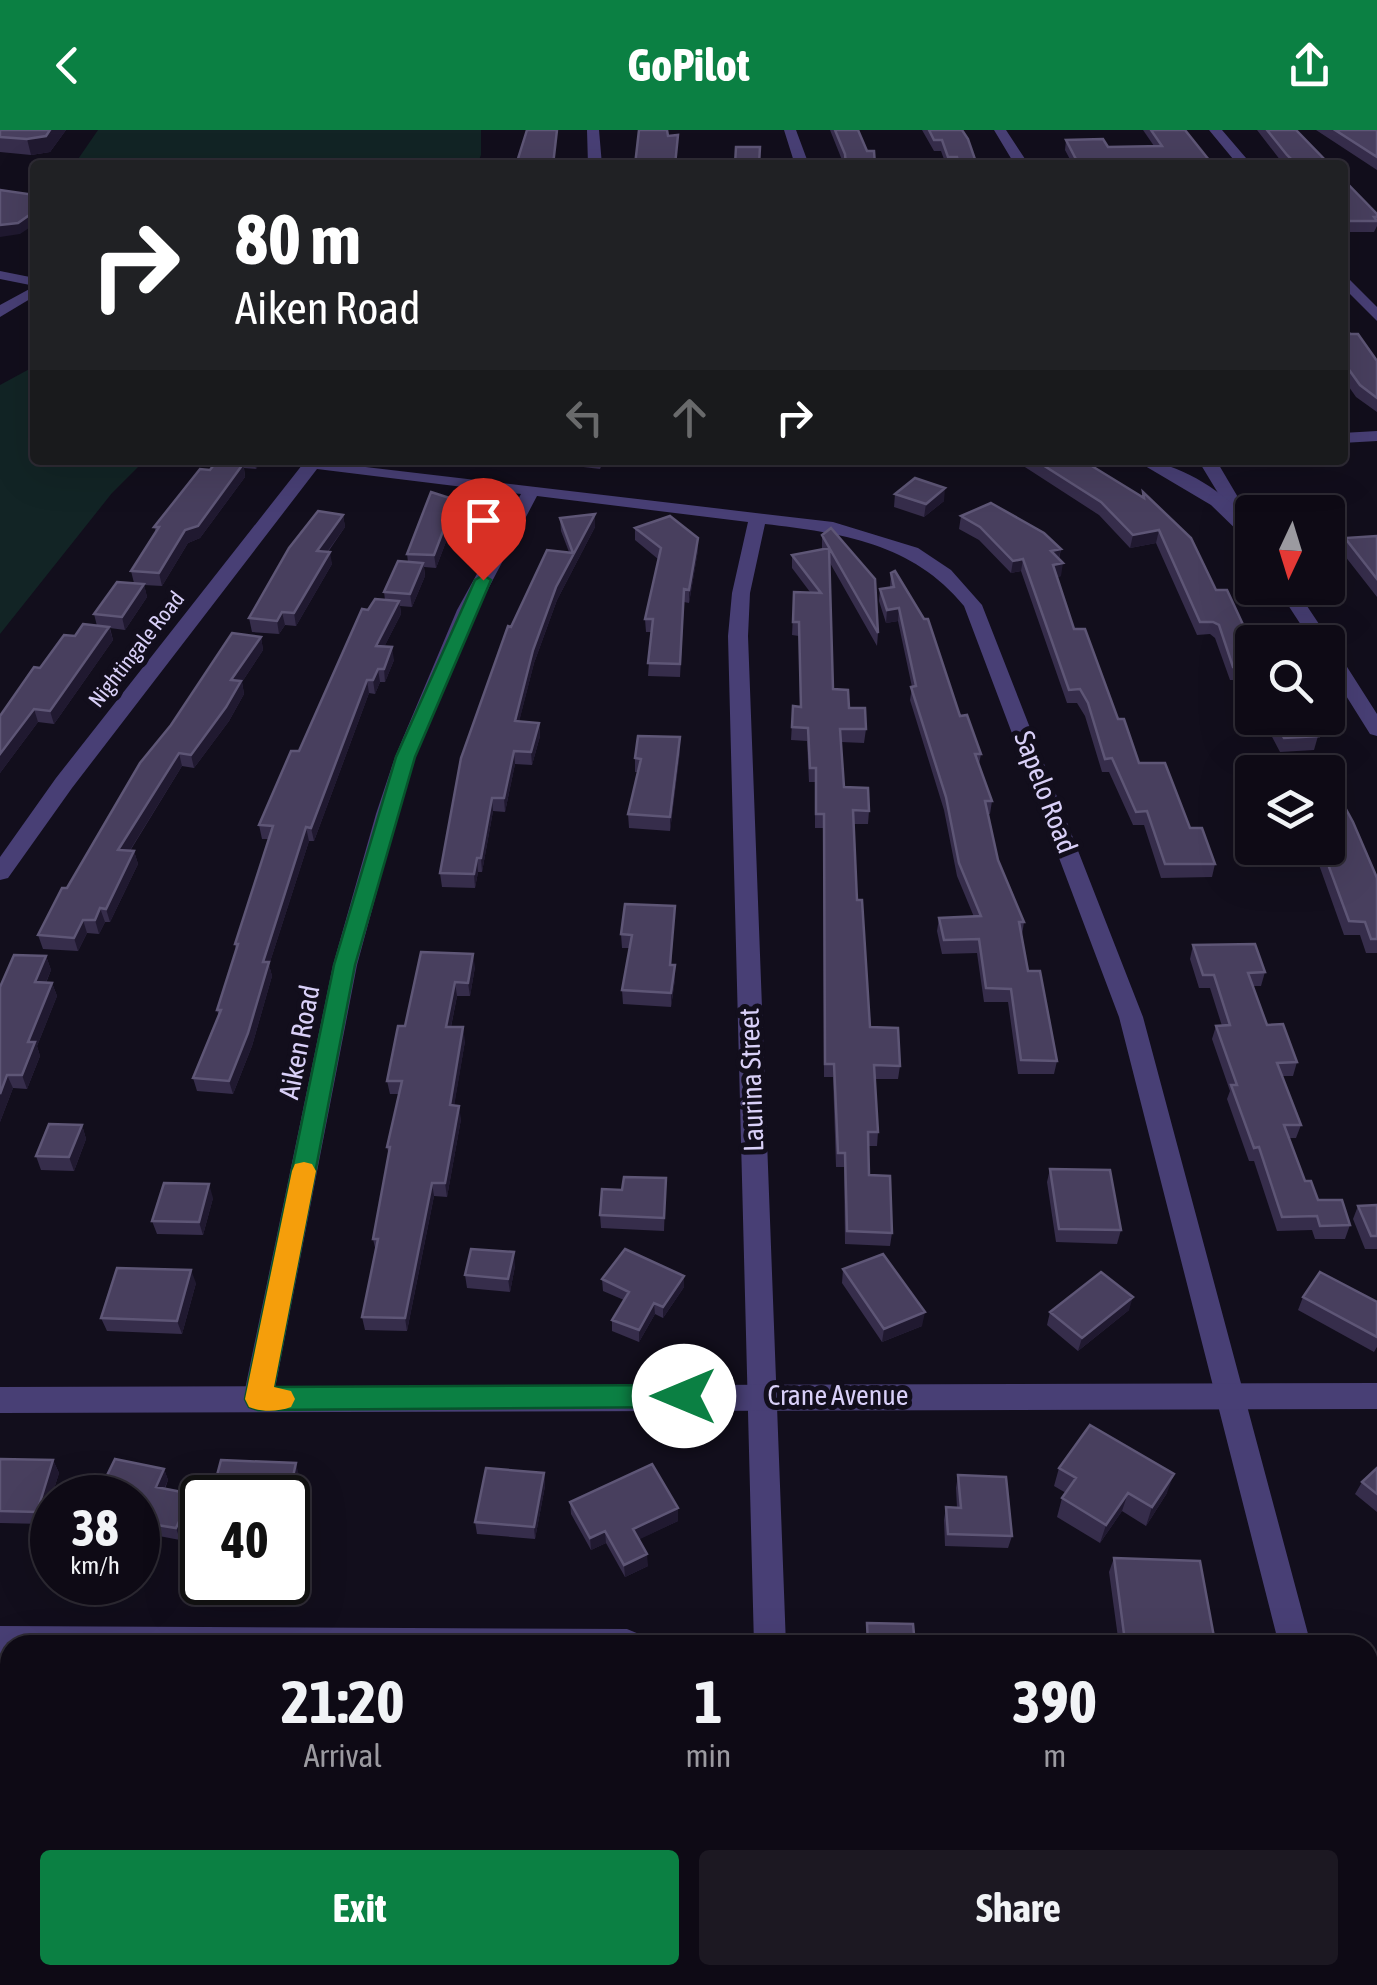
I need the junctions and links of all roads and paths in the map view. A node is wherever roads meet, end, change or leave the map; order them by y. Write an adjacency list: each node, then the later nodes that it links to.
1 (594, 130): 5 (street)
2 (790, 130): 6 (street)
3 (1000, 130): 7 (street)
4 (1215, 130): 8 (street)
5 (595, 160)
6 (800, 160)
7 (1019, 160)
8 (1241, 160)
9 (0, 275): 10 (street)
10 (30, 281)
11 (1348, 283): 14 (street)
12 (30, 293): 13 (street)
13 (0, 312)
14 (1377, 316)
15 (1377, 436): 16 (street)
16 (1348, 438)
17 (312, 465): 27 (street, Nightingale Road)
18 (338, 465): 21 (street, Sapelo Road)
19 (1152, 465): 24 (street)
20 (1209, 465): 22 (street)
21 (532, 489): 23 (street, Sapelo Road); 31 (street, Aiken Road)
22 (1235, 507)
23 (758, 516): 28 (street, Sapelo Road); 29 (street, Laurina Street)
24 (1235, 520)
25 (1345, 679): 26 (street)
26 (1377, 730)
27 (0, 873)
28 (1230, 1394): 29 (street, Crane Avenue); 30 (street, Crane Avenue); 34 (street, Sapelo Road)
29 (761, 1396): 31 (street, Crane Avenue); 33 (street, Laurina Street)
30 (1377, 1396)
31 (258, 1399): 32 (street, Crane Avenue)
32 (0, 1400)
33 (770, 1635)
34 (1292, 1635)

